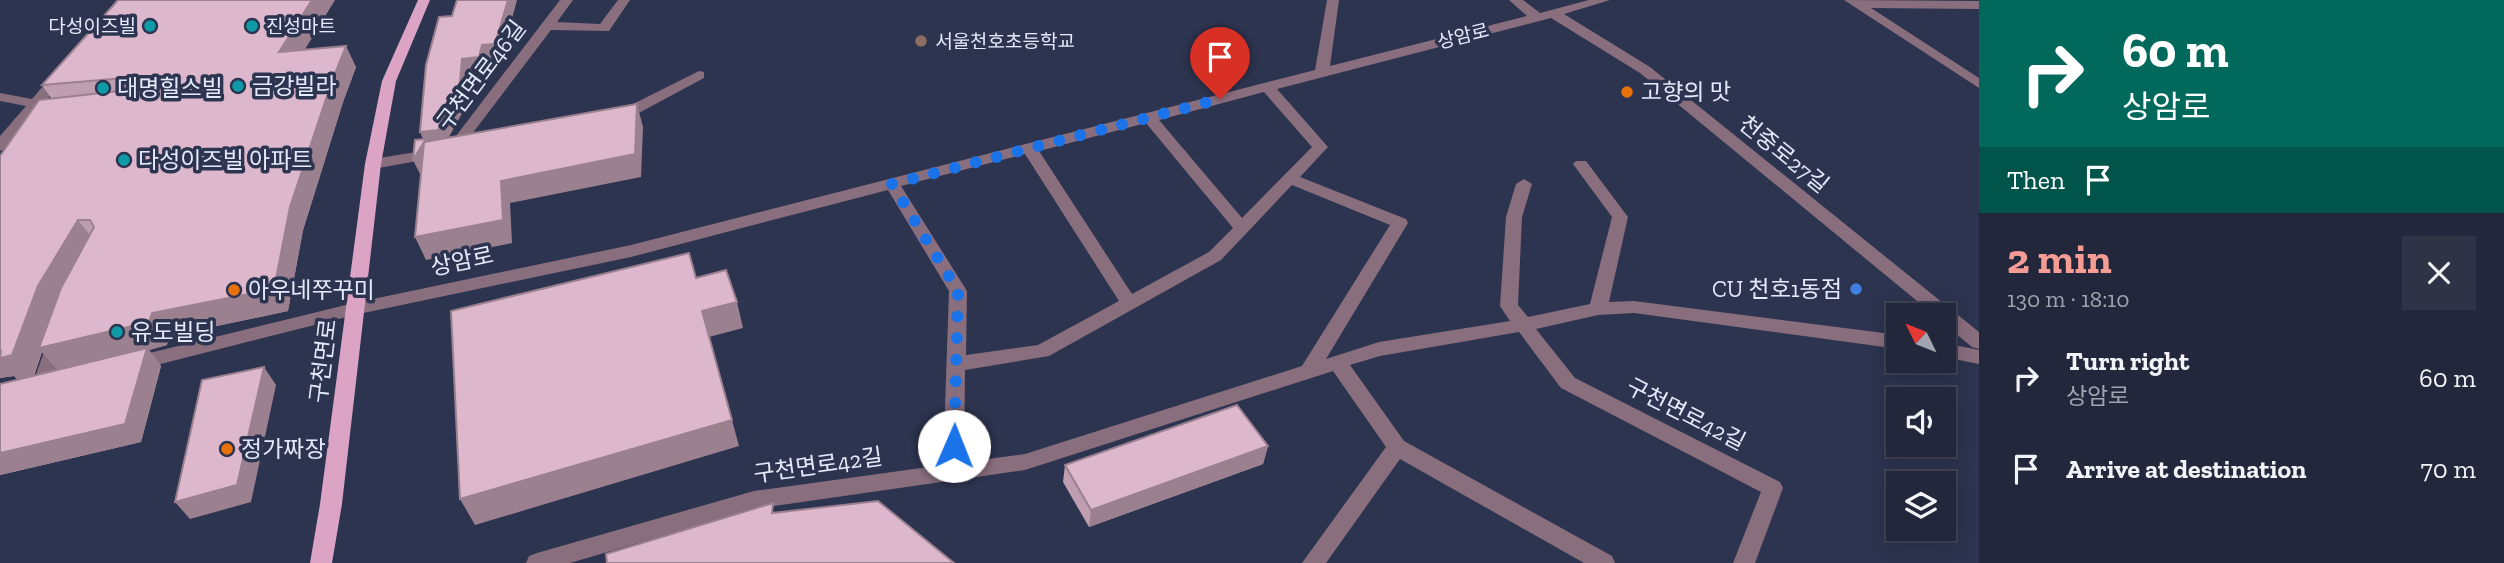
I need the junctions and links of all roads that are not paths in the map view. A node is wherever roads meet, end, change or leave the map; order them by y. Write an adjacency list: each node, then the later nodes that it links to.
1 (424, 0): 26 (main road, 구천면로)
2 (567, 0): 10 (street, 구천면로46길)
3 (624, 0): 10 (street, 구천면로46길)
4 (1333, 0): 12 (street)
5 (1515, 0): 9 (street, 천중로27길)
6 (1604, 0): 9 (street, 상암로)
7 (1852, 2): 8 (street); 14 (street)
8 (1979, 5)
9 (1545, 15): 12 (street, 상암로); 38 (street, 천중로27길)
10 (547, 26): 25 (street, 구천면로46길)
11 (71, 62): 17 (street)
12 (1322, 72): 15 (street, 상암로)
13 (699, 75): 21 (street)
14 (1979, 85)
15 (1267, 87): 19 (street, 상암로); 28 (street)
16 (0, 97): 17 (street)
17 (36, 104): 20 (street)
18 (52, 115): 20 (street)
19 (1149, 117): 24 (street, 상암로); 31 (street)
20 (25, 118): 22 (street)
21 (607, 119)
22 (0, 146)
23 (479, 147): 25 (street)
24 (1029, 148): 29 (street, 상암로); 32 (street)
25 (451, 152): 26 (street)
26 (373, 164): 33 (main road, 구천면로)
27 (1581, 164): 34 (street)
28 (1290, 178): 31 (street); 44 (street)
29 (892, 184): 33 (street, 상암로); 42 (street)
30 (1524, 184): 36 (street, 구천면로42길)
31 (1242, 228): 32 (street)
32 (1129, 303): 42 (street)
33 (354, 309): 43 (street, 상암로); 50 (main road, 구천면로)
34 (1598, 309): 36 (street, 구천면로42길); 37 (street, 구천면로42길)
35 (64, 322): 46 (street)
36 (1523, 325): 41 (street, 구천면로42길); 54 (street, 구천면로42길)
37 (1886, 340)
38 (1979, 342)
39 (1956, 352): 40 (street)
40 (1979, 357)
41 (1337, 362): 44 (street, 구천면로42길); 48 (street)
42 (956, 364): 49 (street)
43 (110, 370)
44 (1309, 371): 49 (street, 구천면로42길)
45 (69, 380): 46 (street)
46 (42, 386): 47 (street)
47 (21, 391)
48 (1397, 447): 52 (street); 53 (street)
49 (953, 473): 51 (street, 구천면로42길)
50 (321, 563)
51 (537, 563)
52 (1313, 563)
53 (1604, 563)
54 (1744, 563)

